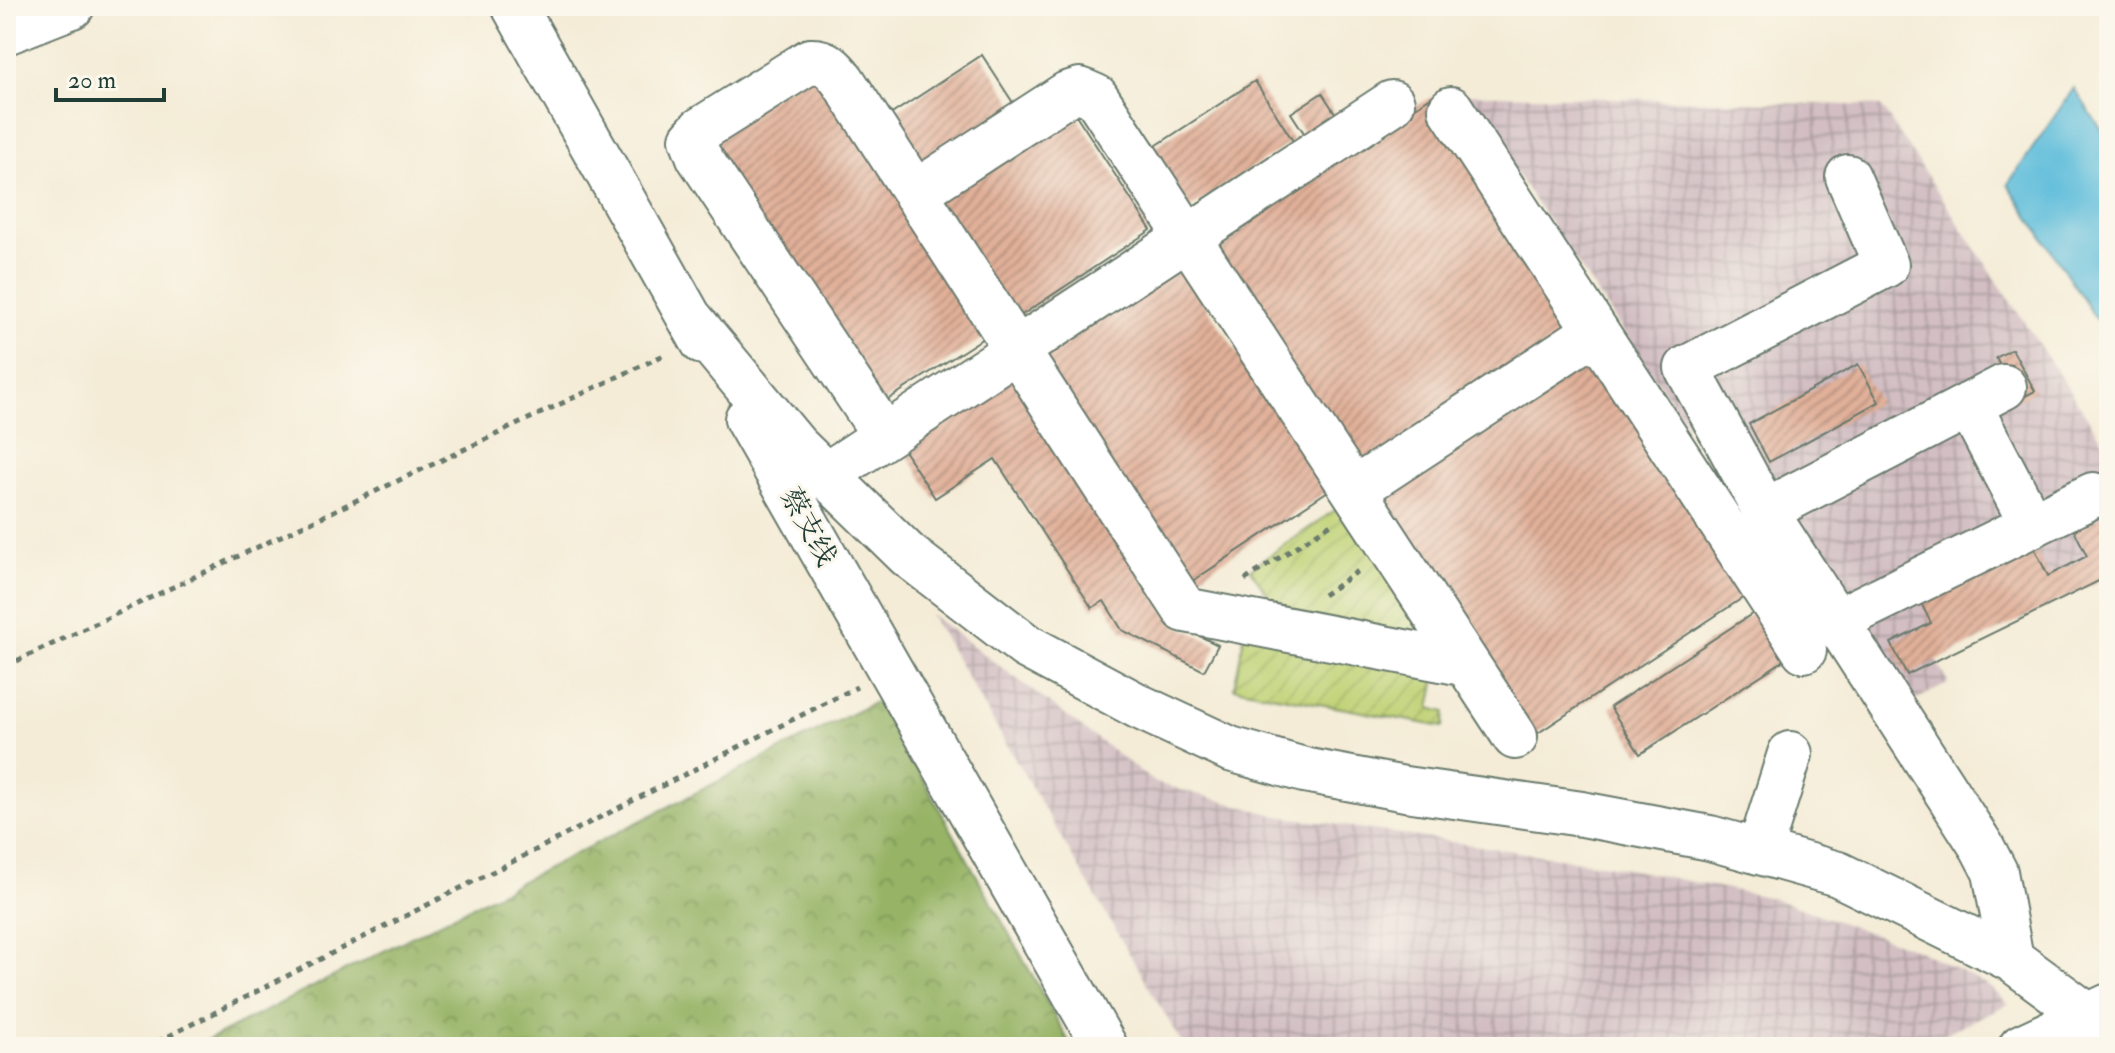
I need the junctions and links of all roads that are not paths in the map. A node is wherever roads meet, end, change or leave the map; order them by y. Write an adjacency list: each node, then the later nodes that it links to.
1 (72, 6): 3 (street)
2 (514, 6): 9 (street, 蔡支线)
3 (6, 32)
4 (1392, 103): 8 (street)
5 (1451, 109): 10 (street)
6 (1848, 177): 16 (street)
7 (915, 193): 8 (street); 11 (street); 12 (street)
8 (1188, 237): 11 (street); 14 (street)
9 (695, 327): 13 (street); 26 (street, 蔡支线)
10 (1596, 331): 14 (street); 19 (street)
11 (1017, 350): 12 (street); 20 (street)
12 (885, 436): 13 (street)
13 (826, 475): 23 (street)
14 (1354, 490): 20 (street)
15 (2093, 495): 17 (street)
16 (1765, 511): 17 (street); 18 (street)
17 (2032, 525): 18 (street)
18 (1836, 621): 24 (street)
19 (1804, 650)
20 (1467, 664): 21 (street)
21 (1515, 737)
22 (1790, 754): 23 (street)
23 (1759, 852): 24 (street)
24 (2011, 959): 25 (street)
25 (2102, 1017): 27 (street)
26 (1105, 1047)
27 (2021, 1047)

